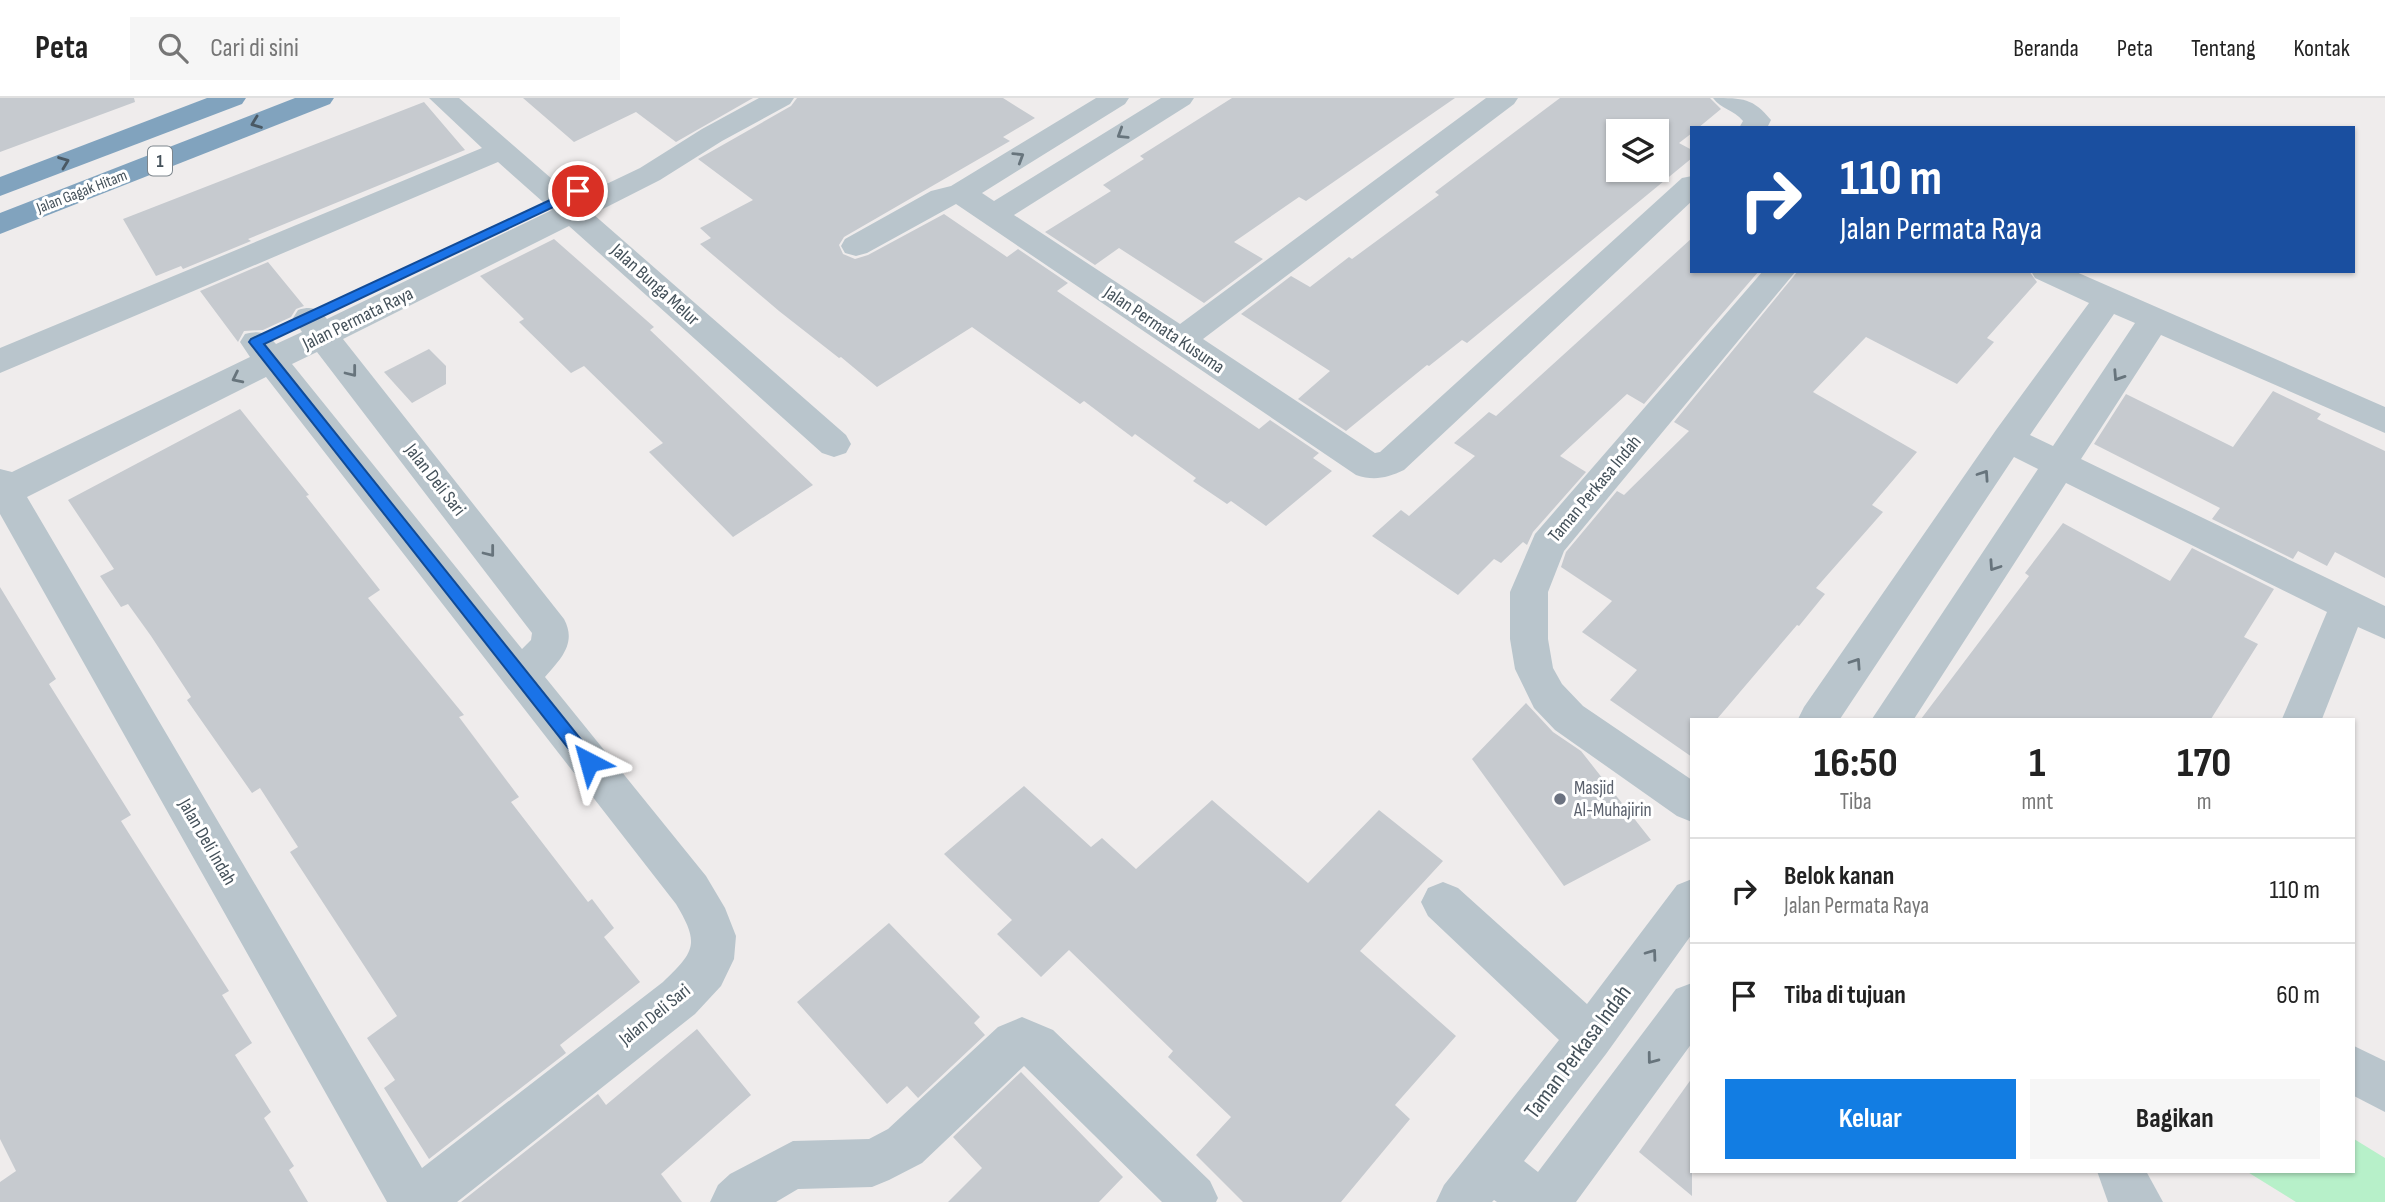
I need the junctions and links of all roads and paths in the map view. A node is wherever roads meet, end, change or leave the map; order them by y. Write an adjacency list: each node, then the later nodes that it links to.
1 (232, 98): 11 (highway, Jalan Gagak Hitam / 1, one-way to 1)
2 (320, 98): 16 (highway, Jalan Gagak Hitam / 1, one-way to 16)
3 (443, 98): 10 (street, Jalan Bunga Melur)
4 (780, 98): 14 (street, Jalan Permata Raya)
5 (1115, 98): 13 (street, one-way to 5)
6 (1180, 98): 15 (street, one-way to 15)
7 (1504, 98): 23 (street)
8 (1727, 98): 9 (street)
9 (1755, 124)
10 (502, 150): 14 (street, Jalan Bunga Melur); 25 (street)
11 (0, 187)
12 (1690, 187): 23 (street, Jalan Permata Kusuma)
13 (961, 193): 15 (street, Jalan Permata Kusuma); 17 (street)
14 (566, 206): 22 (street, Jalan Permata Raya); 28 (street, Jalan Bunga Melur)
15 (993, 215): 23 (street, Jalan Permata Kusuma)
16 (0, 224)
17 (856, 246)
18 (1779, 273): 37 (street, Taman Perkasa Indah)
19 (2051, 273): 20 (street)
20 (2109, 298): 21 (street); 27 (street)
21 (2155, 318): 26 (street); 29 (street, one-way to 29)
22 (317, 327): 24 (street, Jalan Permata Raya); 33 (street, Jalan Deli Sari, one-way to 33)
23 (1179, 341)
24 (263, 352): 30 (street, Jalan Permata Raya); 33 (street, Jalan Deli Sari)
25 (0, 361)
26 (2385, 421)
27 (2008, 439): 29 (street); 34 (street, one-way to 27)
28 (834, 444)
29 (2062, 464): 31 (street); 35 (street, one-way to 35)
30 (1, 483): 47 (street, Jalan Deli Indah)
31 (2348, 606): 32 (street); 36 (street)
32 (2385, 623)
33 (521, 676): 47 (street, Jalan Deli Sari)
34 (1819, 718)
35 (1893, 718)
36 (2302, 718)
37 (1690, 802)
38 (1443, 902): 41 (street)
39 (1690, 902): 41 (street, Taman Perkasa Indah, one-way to 39)
40 (1690, 1007): 50 (street, one-way to 50)
41 (1590, 1038): 45 (street, Taman Perkasa Indah)
42 (2355, 1070): 43 (street)
43 (2385, 1088)
44 (2122, 1173): 51 (street)
45 (1476, 1184): 49 (street)
46 (1193, 1198): 48 (street)
47 (416, 1202)
48 (735, 1202)
49 (1535, 1202)
50 (1545, 1202)
51 (2138, 1202)

